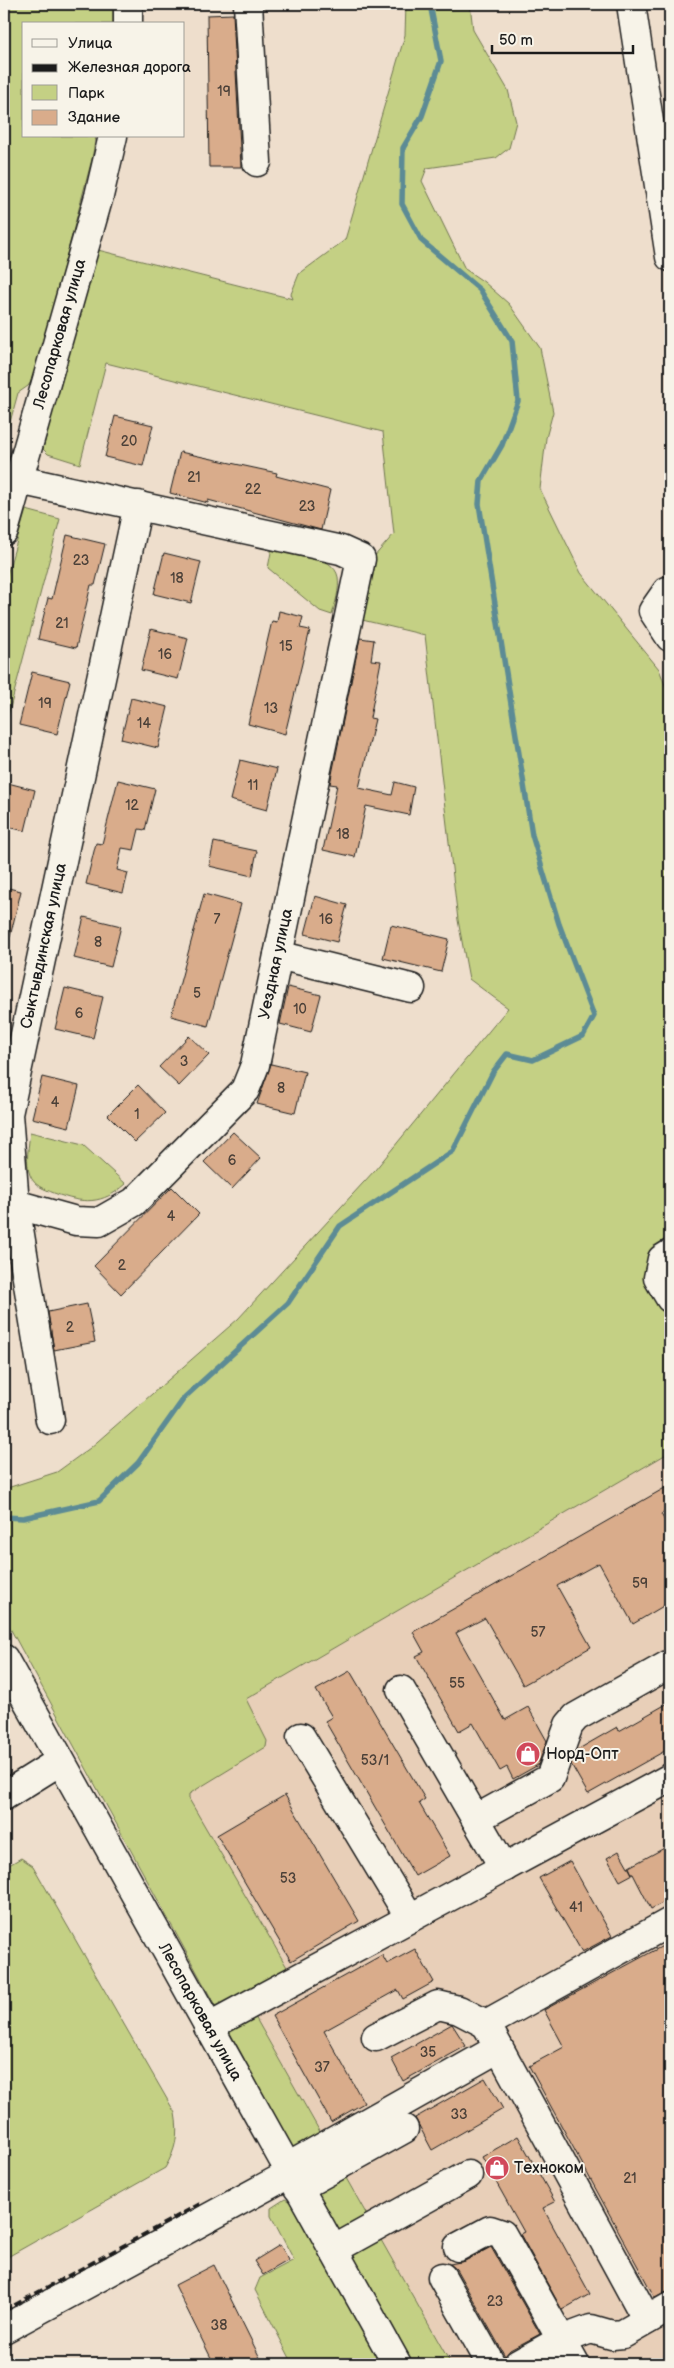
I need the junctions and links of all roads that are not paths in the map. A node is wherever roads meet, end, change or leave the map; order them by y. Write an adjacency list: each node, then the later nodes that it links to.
1 (128, 4): 4 (street)
2 (248, 4): 6 (street)
3 (631, 4): 7 (street)
4 (128, 22)
5 (113, 138): 8 (street, Лесопарковая улица)
6 (257, 162)
7 (670, 257)
8 (18, 480): 9 (street); 10 (street, Лесопарковая улица)
9 (138, 505): 13 (street, Уездная улица); 15 (street, Сыктывдинская улица)
10 (4, 531)
11 (667, 591): 12 (street)
12 (670, 636)
13 (278, 955): 14 (street); 16 (street, Уездная улица)
14 (411, 988)
15 (6, 1114): 16 (street, Сыктывдинская улица)
16 (15, 1204): 19 (street, Сыктывдинская улица)
17 (670, 1254): 18 (street)
18 (670, 1298)
19 (50, 1420)
20 (4, 1659): 24 (street, Лесопарковая улица)
21 (670, 1664): 27 (street)
22 (401, 1690): 27 (street)
23 (301, 1737): 29 (street)
24 (60, 1761): 26 (street); 32 (street, Лесопарковая улица)
25 (670, 1778): 28 (street)
26 (4, 1796)
27 (476, 1819): 28 (street)
28 (504, 1868): 29 (street)
29 (410, 1918): 32 (street)
30 (670, 1922): 31 (street)
31 (486, 2024): 33 (street); 34 (street)
32 (208, 2027): 37 (street, Лесопарковая улица)
33 (376, 2037)
34 (498, 2048): 37 (street); 42 (street)
35 (404, 2130): 37 (street)
36 (468, 2175): 39 (street)
37 (291, 2177): 39 (street, Лесопарковая улица); 43 (street)
38 (458, 2247): 44 (street)
39 (333, 2250): 45 (street, Лесопарковая улица)
40 (442, 2277): 46 (street)
41 (670, 2306): 42 (street)
42 (647, 2320): 44 (street)
43 (4, 2329)
44 (561, 2340): 47 (street); 48 (street)
45 (397, 2364)
46 (491, 2364)
47 (518, 2364)
48 (575, 2364)

